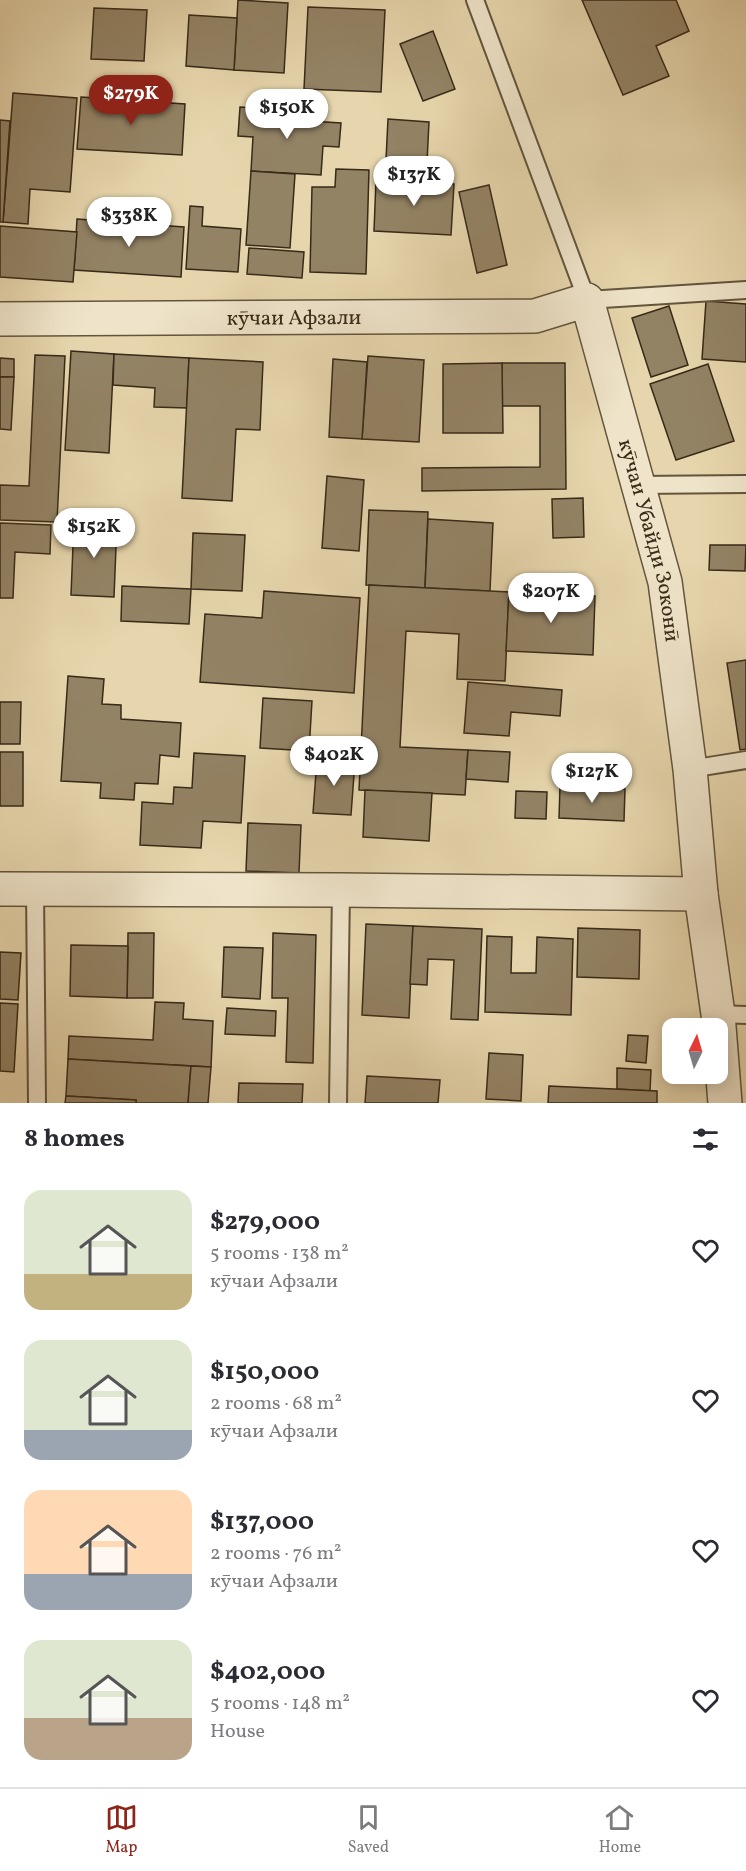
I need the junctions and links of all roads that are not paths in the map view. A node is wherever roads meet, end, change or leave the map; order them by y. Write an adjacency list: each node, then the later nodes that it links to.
1 (475, 0): 3 (lane, кӯчаи Убайди Зоконӣ)
2 (746, 290): 3 (lane)
3 (587, 300): 4 (street, кӯчаи Афзали); 6 (street, кӯчаи Убайди Зоконӣ)
4 (0, 319)
5 (746, 484): 6 (lane)
6 (637, 485): 8 (street, кӯчаи Убайди Зоконӣ)
7 (746, 759): 8 (lane)
8 (690, 769): 12 (street, кӯчаи Убайди Зоконӣ)
9 (0, 889): 10 (street)
10 (35, 890): 11 (street); 14 (lane)
11 (341, 890): 12 (street); 15 (lane)
12 (701, 894): 13 (street, кӯчаи Убайди Зоконӣ)
13 (732, 1015): 16 (street, кӯчаи Убайди Зоконӣ)
14 (37, 1103)
15 (338, 1103)
16 (725, 1103)

